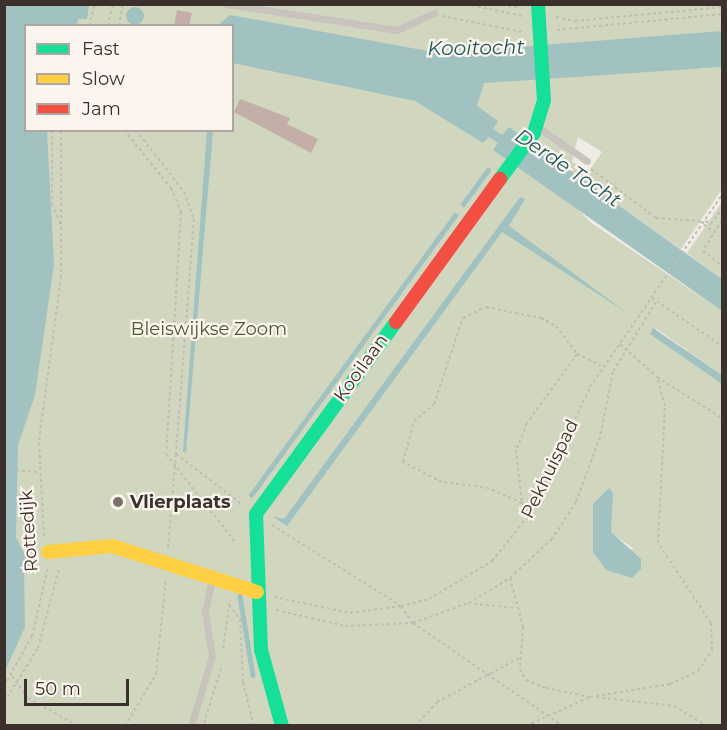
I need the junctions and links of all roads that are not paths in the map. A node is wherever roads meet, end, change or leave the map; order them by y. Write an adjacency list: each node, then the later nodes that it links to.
1 (227, 4): 3 (lane)
2 (538, 10): 4 (street)
3 (434, 13)
4 (533, 133): 5 (lane); 8 (street, Kooilaan)
5 (587, 161)
6 (48, 552): 7 (street)
7 (213, 577): 8 (street); 9 (lane)
8 (257, 592): 10 (street, Kooilaan)
9 (191, 726)
10 (282, 726)

